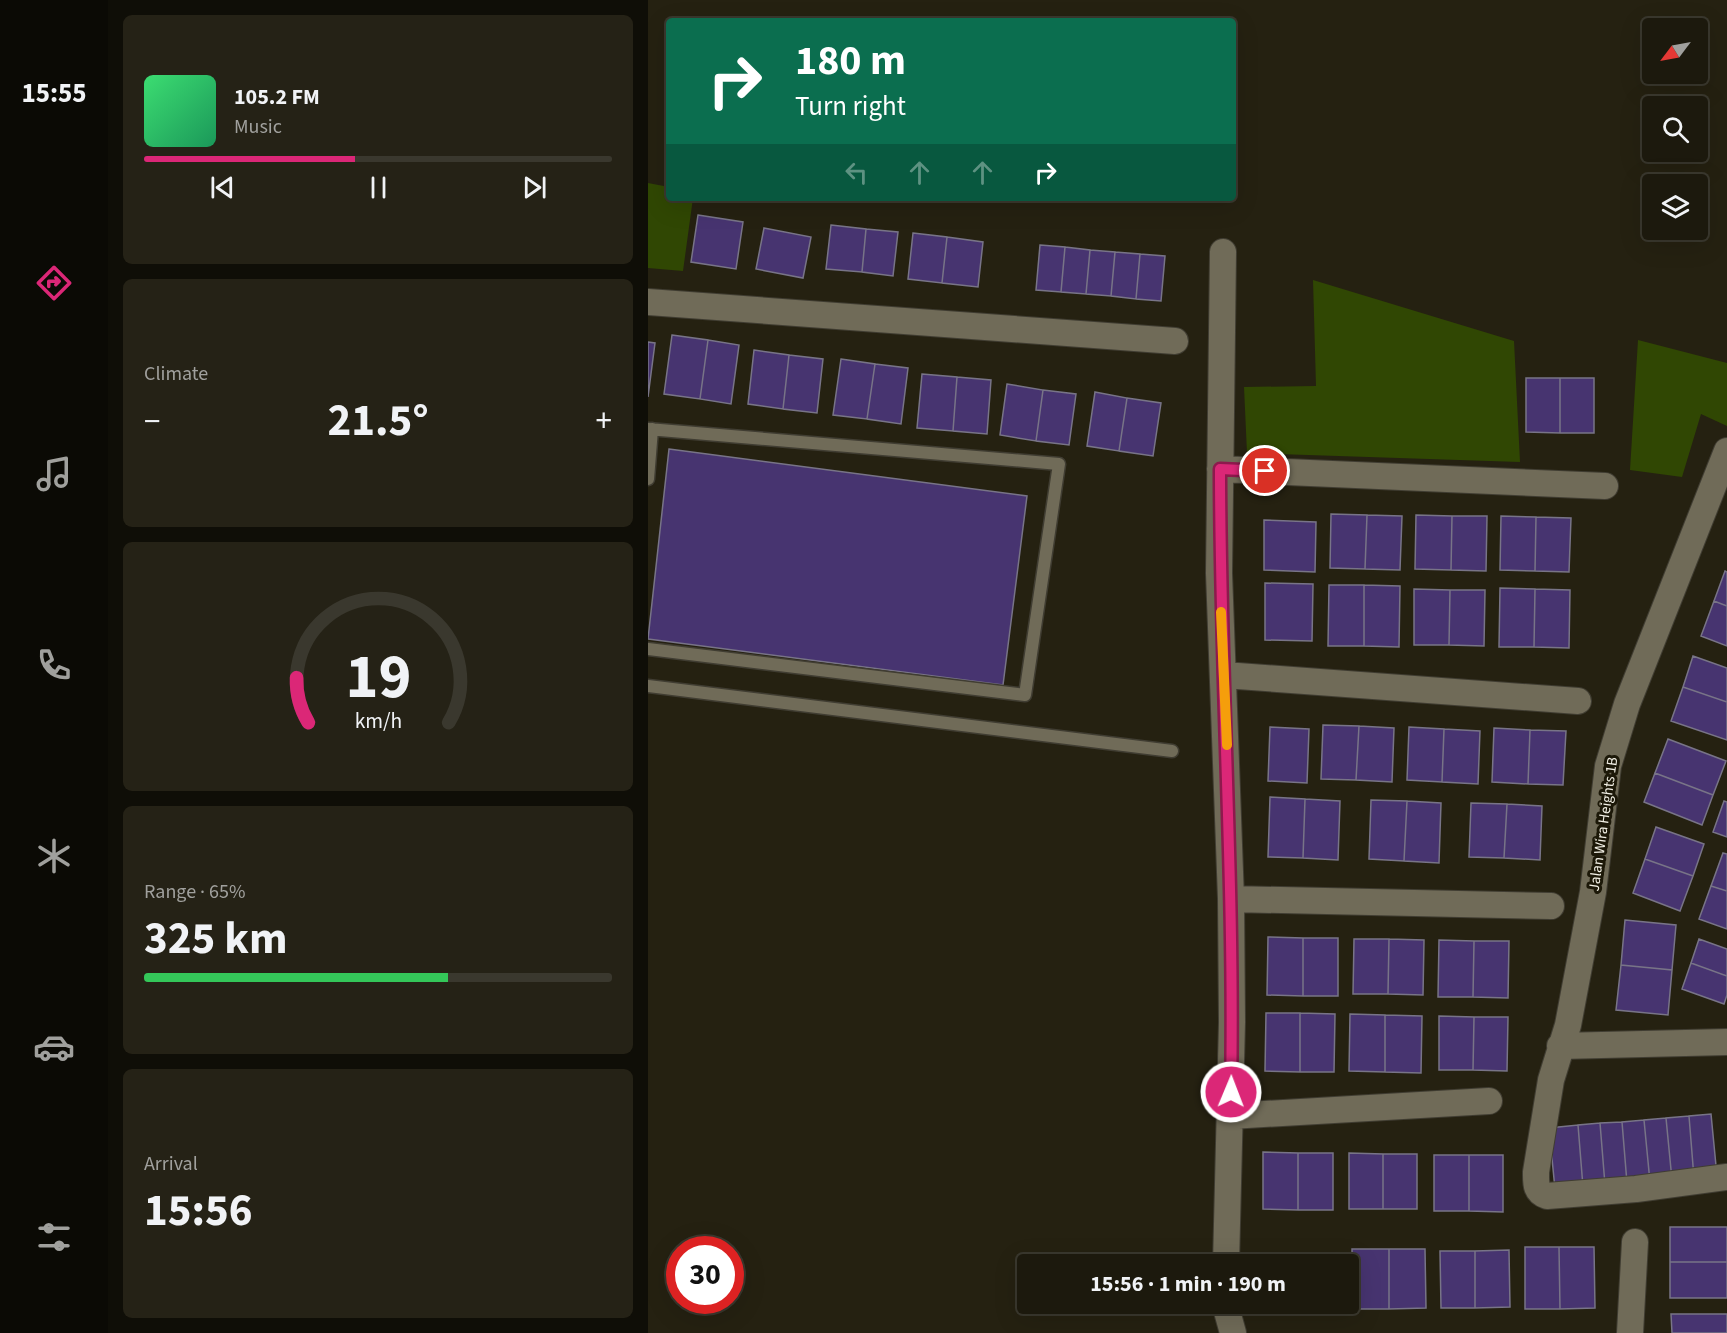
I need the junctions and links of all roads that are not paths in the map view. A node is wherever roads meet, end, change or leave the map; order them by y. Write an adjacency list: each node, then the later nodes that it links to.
1 (1223, 252): 6 (street)
2 (648, 302): 3 (street)
3 (1175, 341)
4 (650, 429): 7 (lane); 9 (lane)
5 (1727, 451): 17 (street, Jalan Wira Heights 1B)
6 (1220, 469): 8 (street); 10 (street)
7 (648, 479)
8 (1605, 486)
9 (648, 649)
10 (1224, 675): 12 (street); 14 (street)
11 (648, 686): 13 (lane)
12 (1578, 701)
13 (1172, 751)
14 (1231, 899): 15 (street); 19 (street)
15 (1551, 906)
16 (1727, 1042): 17 (street)
17 (1560, 1046): 20 (street, Jalan Wira Heights 1B)
18 (1489, 1101): 19 (street)
19 (1230, 1116): 22 (street)
20 (1727, 1177)
21 (1635, 1242): 25 (street)
22 (1226, 1254)
23 (1228, 1314): 24 (street)
24 (1233, 1333)
25 (1630, 1333)

